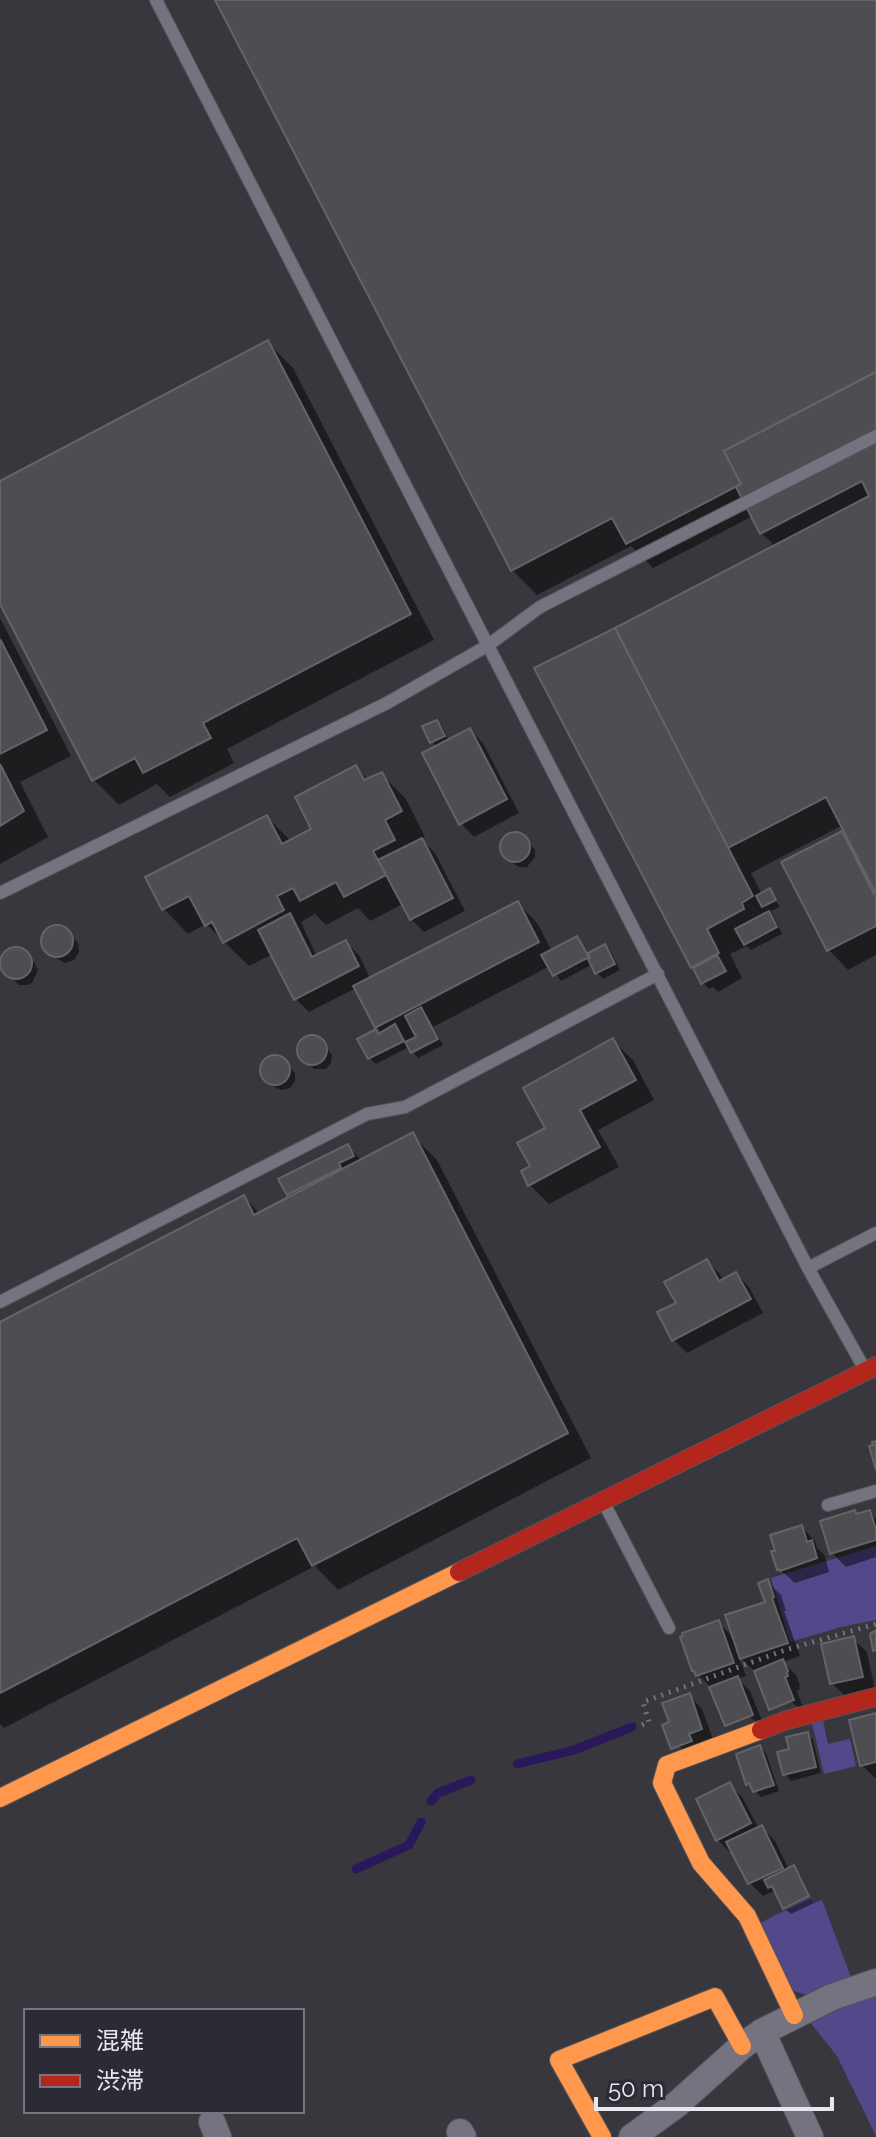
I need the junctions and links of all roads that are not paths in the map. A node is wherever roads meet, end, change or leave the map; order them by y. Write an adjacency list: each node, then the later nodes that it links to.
1 (156, 0): 3 (lane)
2 (876, 436): 3 (lane)
3 (487, 646): 4 (lane); 5 (lane)
4 (0, 893)
5 (658, 974): 7 (lane); 8 (lane)
6 (876, 1233): 7 (lane)
7 (808, 1268): 9 (lane)
8 (0, 1302)
9 (871, 1369): 11 (street)
10 (876, 1491): 12 (lane)
11 (603, 1501): 13 (lane); 15 (street)
12 (828, 1505)
13 (669, 1628)
14 (876, 1697): 17 (street)
15 (0, 1798)
16 (876, 1982): 17 (street)
17 (794, 2015): 18 (street)
18 (752, 2039): 19 (street); 20 (street); 21 (street)
19 (602, 2137)
20 (632, 2137)
21 (810, 2137)

